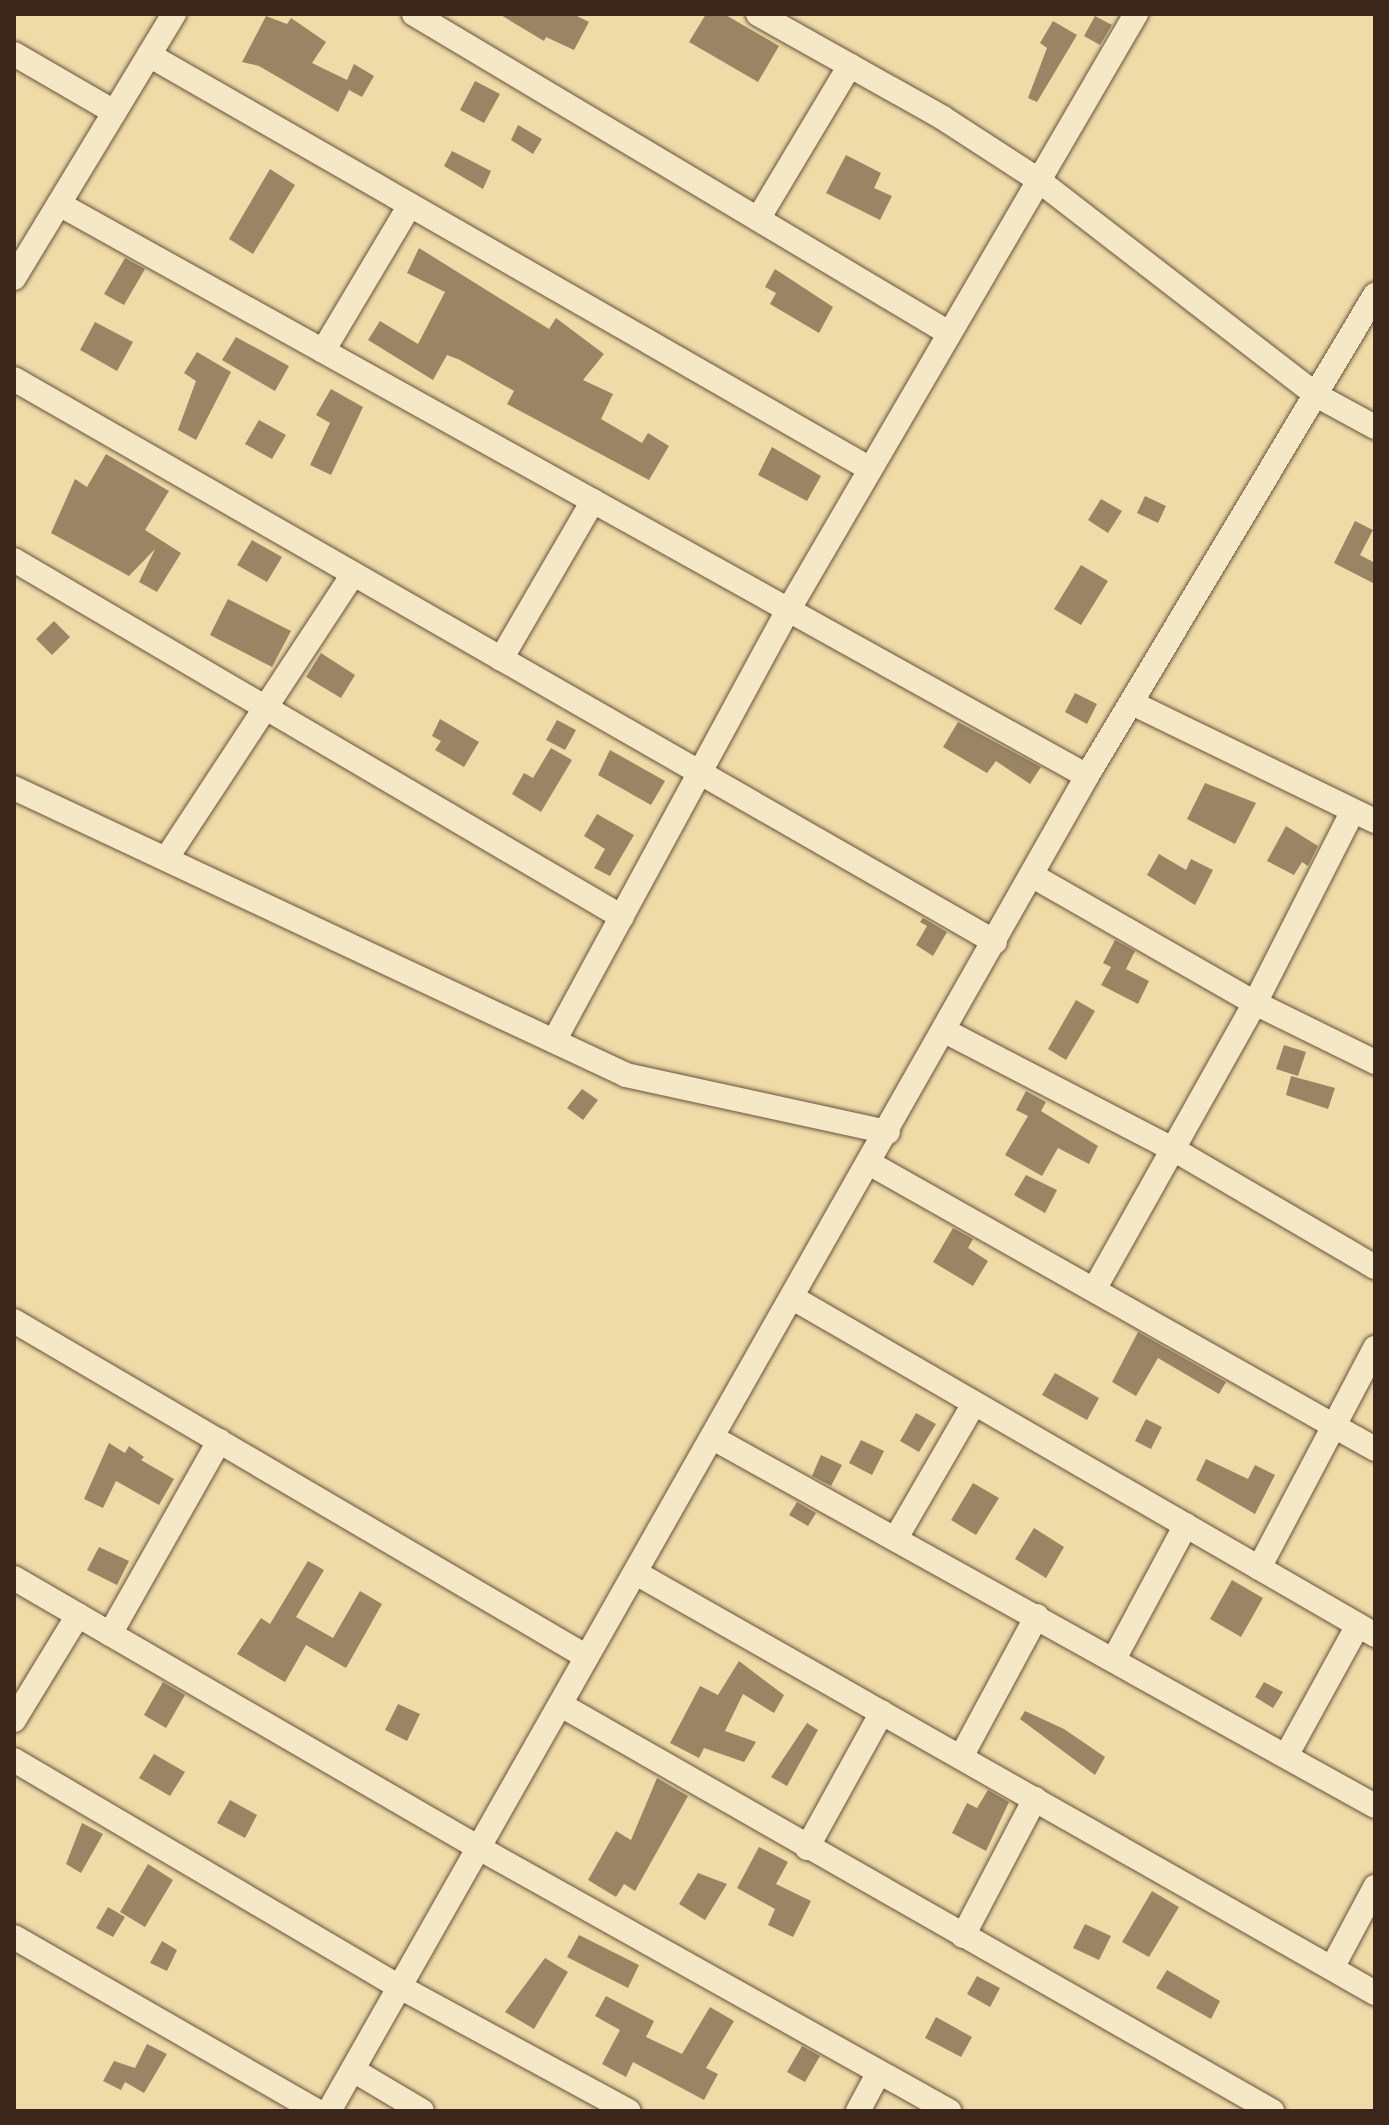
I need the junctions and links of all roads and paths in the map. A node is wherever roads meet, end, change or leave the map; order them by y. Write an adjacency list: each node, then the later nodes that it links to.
1 (174, 14): 6 (street)
2 (414, 14): 12 (street)
3 (758, 14): 7 (street)
4 (1126, 17): 9 (street)
5 (14, 54): 8 (street)
6 (149, 55): 8 (street); 11 (street)
7 (850, 65): 9 (street); 12 (street)
8 (114, 112): 10 (street)
9 (1037, 179): 15 (street); 18 (street)
10 (59, 204): 13 (street); 16 (street)
11 (410, 205): 16 (street); 20 (street)
12 (758, 219): 15 (street)
13 (18, 263)
14 (1375, 295): 18 (street)
15 (949, 333): 20 (street)
16 (323, 351): 21 (street)
17 (14, 379): 23 (street)
18 (1316, 395): 19 (street); 26 (street)
19 (1375, 427)
20 (870, 469): 24 (street)
21 (593, 501): 24 (street); 25 (street)
22 (14, 560): 27 (street)
23 (353, 574): 25 (street); 27 (street)
24 (789, 609): 28 (street); 29 (street)
25 (501, 659): 28 (street)
26 (1132, 703): 29 (street); 31 (street)
27 (266, 708): 32 (street); 34 (street)
28 (700, 773): 34 (street); 35 (street)
29 (1087, 776): 33 (street)
30 (14, 788): 32 (street)
31 (1364, 817): 36 (street)
32 (166, 859): 38 (street)
33 (1033, 876): 35 (street); 36 (street)
34 (622, 917): 38 (street)
35 (995, 942): 37 (street)
36 (1255, 1003): 39 (street); 41 (street)
37 (945, 1031): 40 (street); 41 (street)
38 (554, 1041): 40 (street)
39 (1375, 1062)
40 (888, 1132): 42 (street)
41 (1173, 1149): 43 (street); 44 (street)
42 (869, 1163): 44 (street); 45 (street)
43 (1375, 1267)
44 (1095, 1288): 49 (street)
45 (793, 1298): 48 (street); 50 (street)
46 (14, 1321): 51 (street)
47 (1375, 1348): 49 (street)
48 (973, 1405): 53 (street); 54 (street)
49 (1336, 1427): 52 (street); 55 (street)
50 (713, 1438): 54 (street); 56 (street)
51 (219, 1441): 61 (street); 62 (street)
52 (1375, 1449)
53 (1186, 1525): 55 (street); 63 (street)
54 (896, 1538): 59 (street)
55 (1259, 1568): 60 (street)
56 (636, 1573): 62 (street); 65 (street)
57 (14, 1578): 58 (street)
58 (78, 1615): 61 (street); 66 (street)
59 (1037, 1616): 63 (street); 68 (street)
60 (1367, 1630): 67 (street)
61 (110, 1634): 72 (street)
62 (587, 1657): 64 (street)
63 (1114, 1659): 67 (street)
64 (561, 1705): 72 (street); 73 (street)
65 (882, 1712): 68 (street); 73 (street)
66 (14, 1720)
67 (1286, 1756): 71 (street)
68 (961, 1757): 70 (street)
69 (14, 1760): 78 (street)
70 (1035, 1799): 75 (street); 77 (street)
71 (1375, 1806)
72 (479, 1848): 78 (street); 81 (street)
73 (807, 1848): 75 (street)
74 (1375, 1887): 77 (street)
75 (963, 1936): 82 (street)
76 (14, 1937): 83 (street)
77 (1332, 1968): 79 (street)
78 (400, 1987): 80 (street); 86 (street)
79 (1375, 1993)
80 (353, 2070): 84 (street); 85 (street)
81 (879, 2072): 87 (street); 88 (street)
82 (1230, 2100): 89 (street)
83 (317, 2111)
84 (329, 2111)
85 (422, 2111)
86 (628, 2111)
87 (858, 2111)
88 (949, 2111)
89 (1272, 2111)

